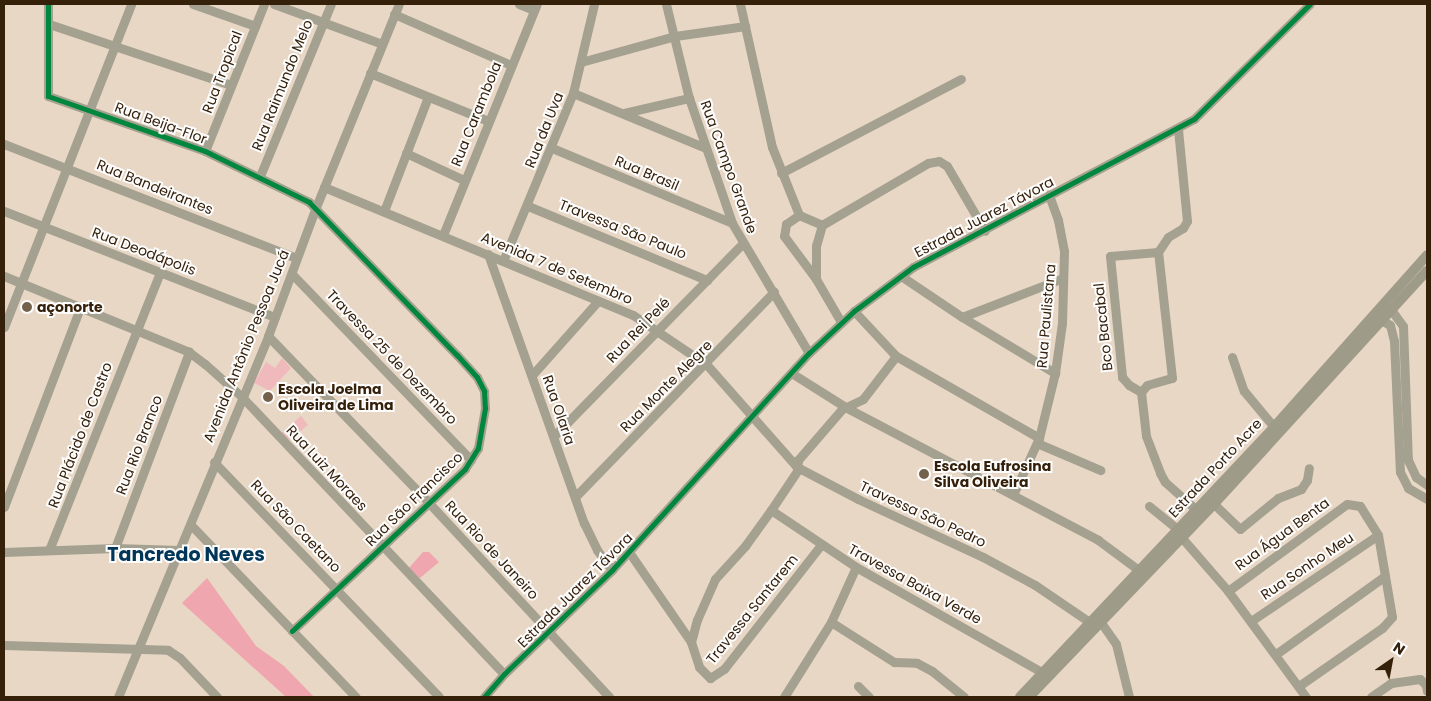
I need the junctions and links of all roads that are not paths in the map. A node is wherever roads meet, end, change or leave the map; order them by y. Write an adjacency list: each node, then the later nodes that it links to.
1 (48, 4): 16 (street)
2 (131, 4): 21 (street)
3 (193, 4): 17 (street)
4 (264, 4): 17 (street, Rua Tropical)
5 (274, 4): 15 (street)
6 (330, 4): 15 (street, Rua Raimundo Melo)
7 (399, 4): 14 (street, Avenida Antônio Pessoa Jucá)
8 (519, 4): 13 (street)
9 (594, 4): 22 (street, Rua da Uva)
10 (666, 4): 19 (street, Rua Campo Grande)
11 (740, 4): 18 (street)
12 (1310, 4): 33 (street, Estrada Juarez Távora)
13 (536, 7): 23 (street, Rua Carambola)
14 (394, 14): 20 (street, Avenida Antônio Pessoa Jucá); 23 (street)
15 (323, 21): 20 (street); 41 (street, Rua Raimundo Melo)
16 (49, 24): 21 (street); 30 (street, Rua Beija-Flor)
17 (255, 26): 26 (street, Rua Tropical)
18 (745, 26): 19 (street); 40 (street)
19 (675, 36): 22 (street); 29 (street, Rua Campo Grande)
20 (382, 44): 24 (street, Avenida Antônio Pessoa Jucá)
21 (115, 45): 26 (street); 30 (street)
22 (581, 62): 27 (street, Rua da Uva)
23 (511, 65): 32 (street, Rua Carambola)
24 (370, 73): 28 (street); 43 (street, Avenida Antônio Pessoa Jucá)
25 (961, 79): 40 (street)
26 (231, 85): 37 (street, Rua Tropical)
27 (573, 93): 31 (street); 35 (street, Rua da Uva)
28 (428, 97): 32 (street); 38 (street)
29 (690, 98): 31 (street); 36 (street, Rua Campo Grande)
30 (90, 109): 37 (street, Rua Beija-Flor); 39 (street)
31 (624, 113): 36 (street)
32 (488, 121): 42 (street, Rua Carambola)
33 (1178, 130): 44 (street, Estrada Juarez Távora); 56 (street)
34 (4, 144): 39 (street, Rua Bandeirantes)
35 (552, 148): 45 (street, Rua da Uva); 50 (street, Rua Brasil)
36 (706, 148): 50 (street, Rua Campo Grande)
37 (205, 151): 41 (street, Rua Beija-Flor)
38 (406, 154): 42 (street); 48 (street)
39 (67, 166): 52 (street); 59 (street, Rua Bandeirantes)
40 (781, 173): 49 (street)
41 (260, 176): 46 (street, Rua Beija-Flor)
42 (464, 180): 54 (street, Rua Carambola)
43 (324, 187): 46 (street, Avenida Antônio Pessoa Jucá); 48 (street, Avenida 7 de Setembro)
44 (1049, 195): 53 (street, Estrada Juarez Távora); 66 (street, Rua Paulistana)
45 (528, 206): 60 (street, Rua da Uva); 68 (street, Travessa São Paulo)
46 (316, 207): 59 (street, Avenida Antônio Pessoa Jucá); 98 (street, Rua São Francisco)
47 (4, 211): 52 (street, Rua Deodápolis)
48 (384, 211): 54 (street, Avenida 7 de Setembro)
49 (798, 215): 51 (street); 67 (street)
50 (732, 223): 55 (street, Rua Campo Grande)
51 (822, 225): 53 (street, Estrada Juarez Távora); 67 (street)
52 (45, 227): 62 (street, Rua Deodápolis); 69 (street)
53 (985, 231): 65 (street, Estrada Juarez Távora)
54 (443, 235): 57 (street, Avenida 7 de Setembro)
55 (743, 243): 68 (street, Rua Rei Pelé); 70 (street, Rua Campo Grande)
56 (1158, 252): 91 (street); 91 (street, Bco Bacabal)
57 (488, 254): 60 (street, Avenida 7 de Setembro); 89 (street, Rua Olaria)
58 (1427, 255): 95 (main road, Estrada Porto Acre)
59 (296, 258): 63 (street, Avenida Antônio Pessoa Jucá)
60 (503, 261): 71 (street, Avenida 7 de Setembro)
61 (1427, 271): 74 (main road, Estrada Porto Acre)
62 (160, 272): 75 (street, Rua Deodápolis); 80 (street, Rua Plácido de Castro)
63 (292, 274): 75 (street, Avenida Antônio Pessoa Jucá); 98 (street, Travessa 25 de Dezembro)
64 (4, 276): 69 (street, Rua Luiz Moraes)
65 (901, 276): 73 (street, Estrada Juarez Távora); 76 (street)
66 (1063, 278): 76 (street); 88 (street, Rua Paulistana)
67 (816, 279): 78 (street)
68 (707, 280): 81 (street, Rua Rei Pelé)
69 (22, 284): 72 (street, Rua Luiz Moraes); 79 (street)
70 (774, 292): 84 (street, Rua Campo Grande); 87 (street, Rua Monte Alegre)
71 (598, 301): 81 (street, Avenida 7 de Setembro); 89 (street)
72 (80, 308): 80 (street, Rua Luiz Moraes); 112 (street)
73 (854, 311): 78 (street, Estrada Juarez Távora); 85 (street)
74 (1392, 311): 77 (main road, Estrada Porto Acre); 103 (street)
75 (275, 318): 82 (street, Avenida Antônio Pessoa Jucá)
76 (962, 318): 88 (street)
77 (1383, 321): 105 (street); 110 (main road, Estrada Porto Acre)
78 (841, 322): 84 (street, Estrada Juarez Távora)
79 (4, 327)
80 (135, 330): 83 (street, Rua Luiz Moraes); 121 (street, Rua Plácido de Castro)
81 (656, 331): 87 (street, Avenida 7 de Setembro); 96 (street, Rua Rei Pelé)
82 (268, 336): 92 (street, Avenida Antônio Pessoa Jucá); 109 (street, Rua Rio de Janeiro)
83 (189, 352): 92 (street, Rua Luiz Moraes); 120 (street, Rua Rio Branco)
84 (809, 353): 90 (street, Estrada Juarez Távora)
85 (896, 356): 93 (street); 97 (street)
86 (1232, 358): 95 (street)
87 (707, 365): 94 (street, Avenida 7 de Setembro); 108 (street, Rua Monte Alegre)
88 (1055, 373): 97 (street, Rua Paulistana)
89 (533, 374): 96 (street, Rua Olaria)
90 (794, 374): 93 (street); 94 (street, Estrada Juarez Távora)
91 (1141, 392): 114 (street)
92 (242, 397): 99 (street, Avenida Antônio Pessoa Jucá); 119 (street, Rua Luiz Moraes)
93 (847, 408): 100 (street); 106 (street)
94 (752, 418): 100 (street, Travessa São Pedro); 124 (street, Estrada Juarez Távora)
95 (1274, 427): 114 (main road, Estrada Porto Acre)
96 (554, 436): 108 (street, Rua Olaria)
97 (1038, 441): 102 (street); 106 (street, Rua Paulistana)
98 (471, 460): 109 (street, Rua São Francisco)
99 (214, 462): 115 (street, Avenida Antônio Pessoa Jucá); 129 (street, Rua São Caetano)
100 (797, 466): 113 (street); 133 (street, Travessa São Pedro)
101 (1309, 468): 110 (street)
102 (1100, 470)
103 (1416, 477): 104 (street); 105 (street)
104 (1427, 485)
105 (1408, 488): 107 (street)
106 (1014, 495): 127 (street)
107 (1426, 495)
108 (575, 497): 126 (street, Rua Olaria)
109 (429, 502): 119 (street, Rua São Francisco); 136 (street, Rua Rio de Janeiro)
110 (1214, 504): 114 (main road, Estrada Porto Acre)
111 (1149, 506): 116 (street)
112 (4, 507)
113 (771, 510): 118 (street, Travessa Baixa Verde); 137 (street)
114 (1200, 513): 116 (main road, Estrada Porto Acre)
115 (191, 525): 122 (street, Avenida Antônio Pessoa Jucá); 135 (street)
116 (1180, 534): 127 (main road, Estrada Porto Acre); 130 (street)
117 (1378, 535): 128 (street, Rua Água Benta); 130 (street, Rua Água Benta); 131 (street, Rua Sonho Meu)
118 (821, 545): 125 (street, Travessa Baixa Verde); 137 (street, Travessa Santarem)
119 (382, 547): 129 (street, Rua São Francisco); 141 (street, Rua Luiz Moraes)
120 (115, 548): 121 (street); 122 (street)
121 (49, 550): 123 (street)
122 (179, 550): 139 (street, Avenida Antônio Pessoa Jucá)
123 (4, 552)
124 (629, 552): 126 (street, Estrada Juarez Távora); 137 (street)
125 (856, 567): 132 (street); 142 (street, Travessa Baixa Verde)
126 (612, 570): 136 (street, Estrada Juarez Távora)
127 (1143, 573): 133 (main road, Estrada Porto Acre); 134 (main road, Estrada Porto Acre)
128 (1385, 576): 140 (street); 146 (street, Rua Água Benta)
129 (336, 588): 135 (street, Rua São Francisco); 150 (street, Rua São Caetano)
130 (1228, 591): 131 (street)
131 (1251, 621): 140 (street)
132 (832, 622): 153 (street); 155 (street)
133 (1091, 623): 142 (main road, Estrada Porto Acre)
134 (1102, 624): 142 (main road, Estrada Porto Acre); 158 (street)
135 (292, 631): 149 (street)
136 (550, 632): 141 (street, Estrada Juarez Távora); 152 (street, Rua Rio de Janeiro)
137 (691, 642)
138 (4, 645): 139 (street)
139 (138, 647): 147 (street, Avenida Antônio Pessoa Jucá); 148 (street)
140 (1276, 654): 146 (street)
141 (504, 674): 151 (street, Estrada Juarez Távora)
142 (1047, 674): 156 (main road, Estrada Porto Acre); 157 (main road, Estrada Porto Acre)
143 (858, 686): 154 (street)
144 (1385, 687): 145 (street); 159 (street); 160 (street)
145 (1427, 691)
146 (1304, 693)
147 (118, 697)
148 (217, 697)
149 (356, 697)
150 (439, 697)
151 (484, 697)
152 (609, 697)
153 (784, 697)
154 (869, 697)
155 (964, 697)
156 (1020, 697)
157 (1029, 697)
158 (1129, 697)
159 (1372, 697)
160 (1387, 697)

